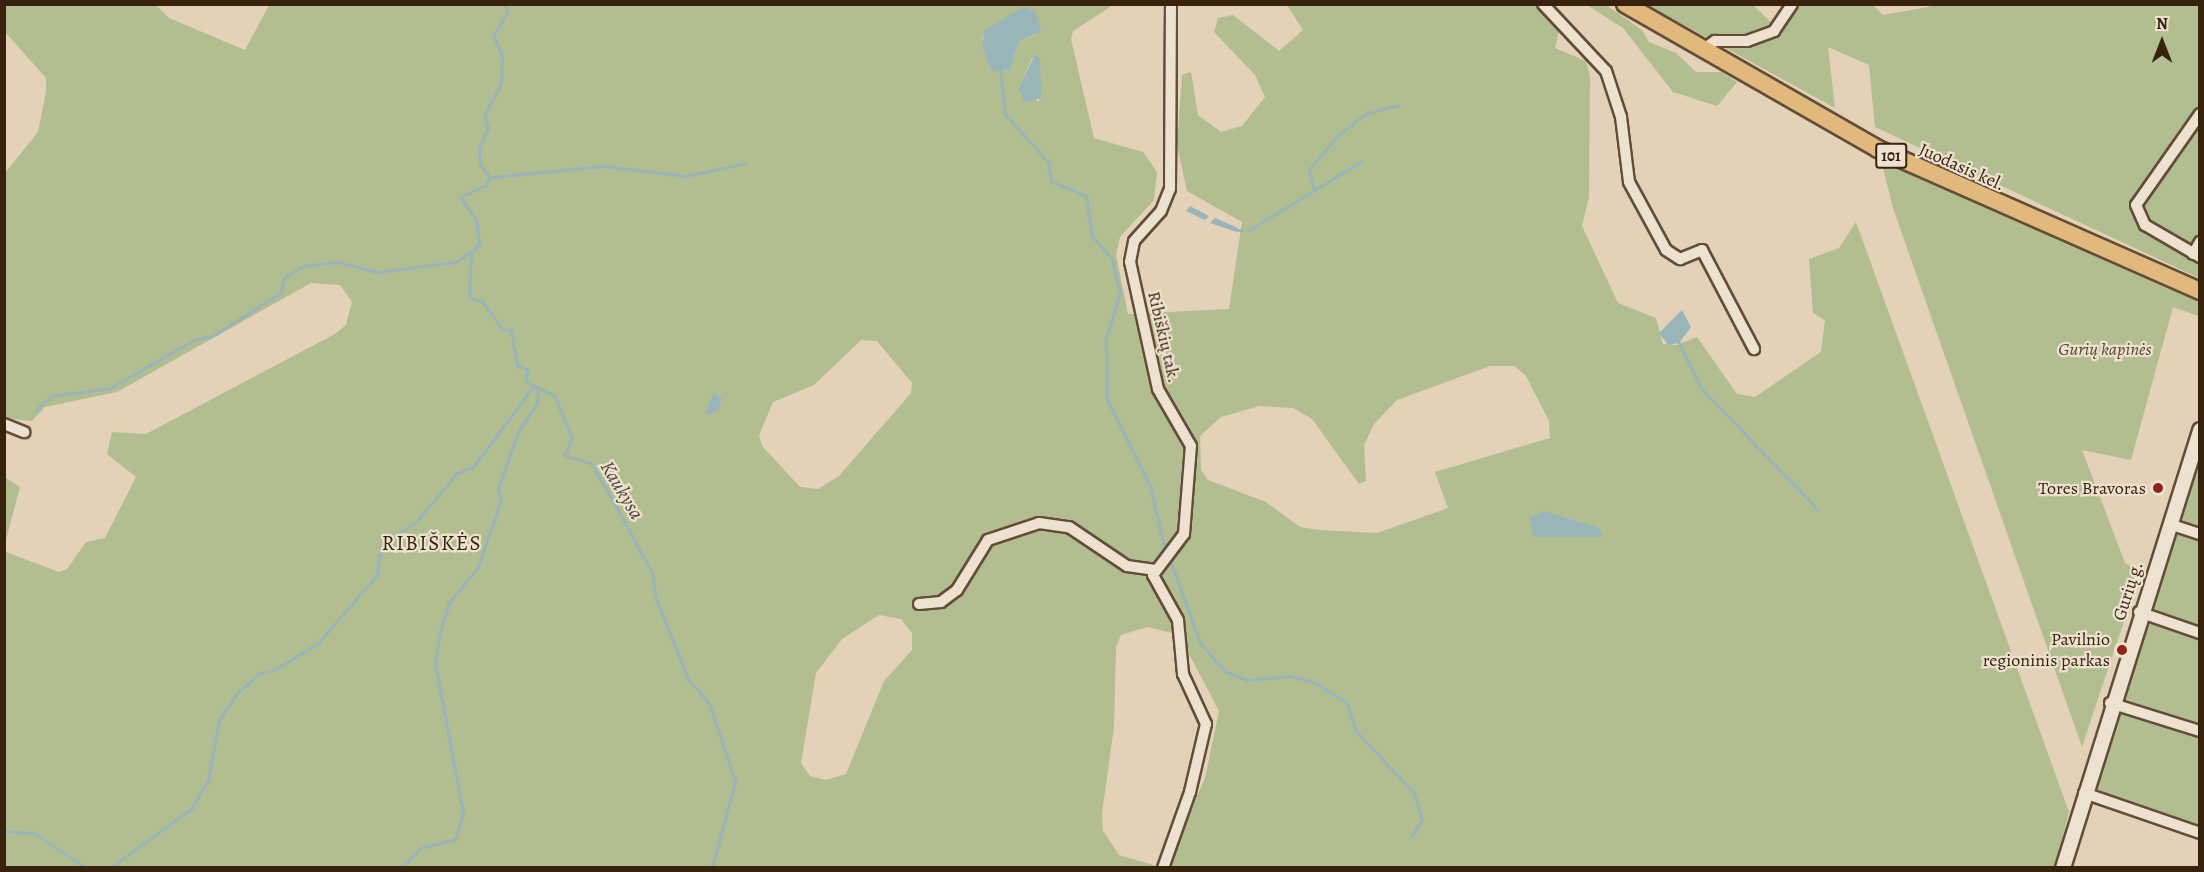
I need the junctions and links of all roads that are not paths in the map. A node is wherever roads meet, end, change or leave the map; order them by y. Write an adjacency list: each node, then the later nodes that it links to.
1 (1171, 4): 16 (street, Ribiškių tak.)
2 (1543, 4): 10 (street)
3 (1625, 4): 5 (main road, Juodasis kel. / 101)
4 (1792, 4): 5 (street)
5 (1702, 50): 9 (main road, Juodasis kel. / 101)
6 (2199, 114): 8 (street)
7 (2199, 242): 8 (street)
8 (2196, 256)
9 (2199, 291)
10 (1754, 348)
11 (4, 424): 13 (street)
12 (2199, 430): 14 (street, Gurių g.)
13 (24, 432)
14 (2169, 524): 15 (street); 18 (street, Gurių g.)
15 (2199, 534)
16 (1154, 570): 17 (street); 24 (street)
17 (919, 604)
18 (2139, 612): 19 (street); 20 (street, Gurių g.)
19 (2199, 633)
20 (2110, 703): 21 (street); 22 (street, Gurių g.)
21 (2199, 731)
22 (2084, 794): 23 (street); 25 (street, Gurių g.)
23 (2199, 832)
24 (1162, 867)
25 (2063, 867)

